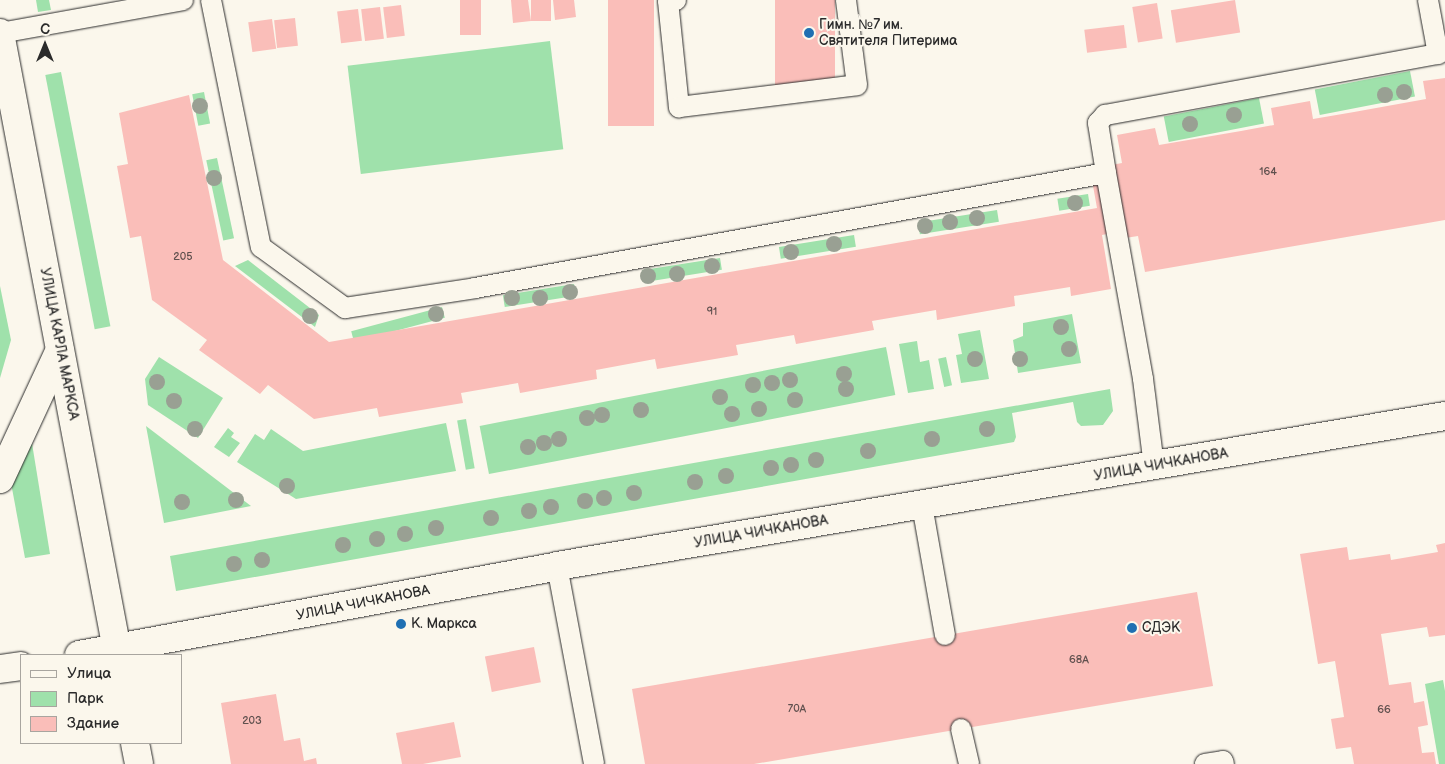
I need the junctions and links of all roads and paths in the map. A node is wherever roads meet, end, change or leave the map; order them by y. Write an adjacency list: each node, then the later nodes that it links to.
1 (183, 0): 6 (lane)
2 (211, 0): 7 (lane)
3 (676, 0): 4 (lane)
4 (846, 0)
5 (1428, 0): 7 (lane)
6 (0, 33): 8 (main road, УЛИЦА КАРЛА МАРКСА)
7 (1106, 174): 10 (lane)
8 (60, 350): 11 (main road); 15 (main road, УЛИЦА КАРЛА МАРКСА)
9 (1445, 416): 10 (main road, УЛИЦА ЧИЧКАНОВА)
10 (1154, 466): 12 (main road, УЛИЦА ЧИЧКАНОВА)
11 (0, 479)
12 (922, 505): 13 (main road, УЛИЦА ЧИЧКАНОВА); 14 (lane)
13 (557, 566): 15 (main road, УЛИЦА ЧИЧКАНОВА); 22 (lane)
14 (945, 635)
15 (117, 652): 16 (main road, УЛИЦА ЧИЧКАНОВА)
16 (92, 654)
17 (20, 666): 18 (main road)
18 (0, 669)
19 (961, 729): 23 (lane)
20 (135, 744): 21 (main road)
21 (139, 764)
22 (594, 764)
23 (969, 764)
24 (1205, 764): 25 (lane)
25 (1224, 764)

